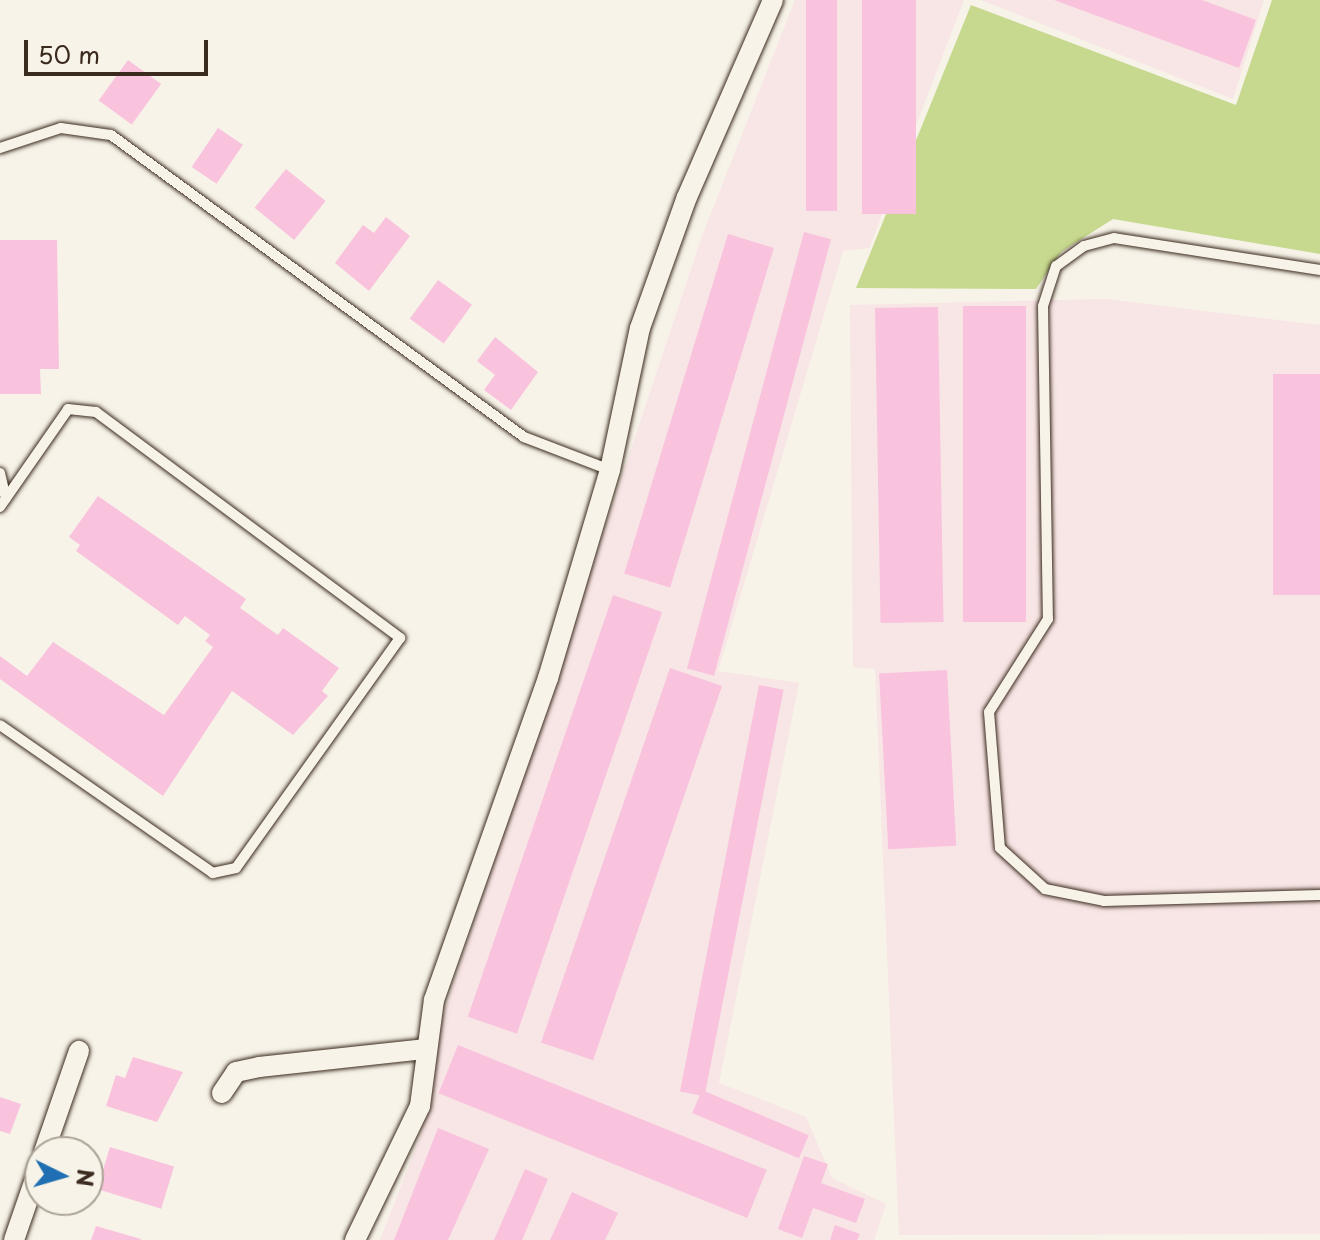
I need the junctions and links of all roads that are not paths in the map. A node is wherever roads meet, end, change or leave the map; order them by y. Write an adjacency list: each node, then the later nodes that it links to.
1 (773, 0): 4 (street)
2 (0, 148): 4 (lane)
3 (1320, 270): 8 (lane)
4 (610, 470): 9 (street)
5 (0, 473): 6 (lane)
6 (3, 503): 7 (lane)
7 (0, 725)
8 (1320, 895)
9 (424, 1049): 11 (street); 15 (street)
10 (79, 1051): 12 (street)
11 (222, 1093)
12 (50, 1136)
13 (24, 1211): 14 (street)
14 (14, 1240)
15 (355, 1240)

